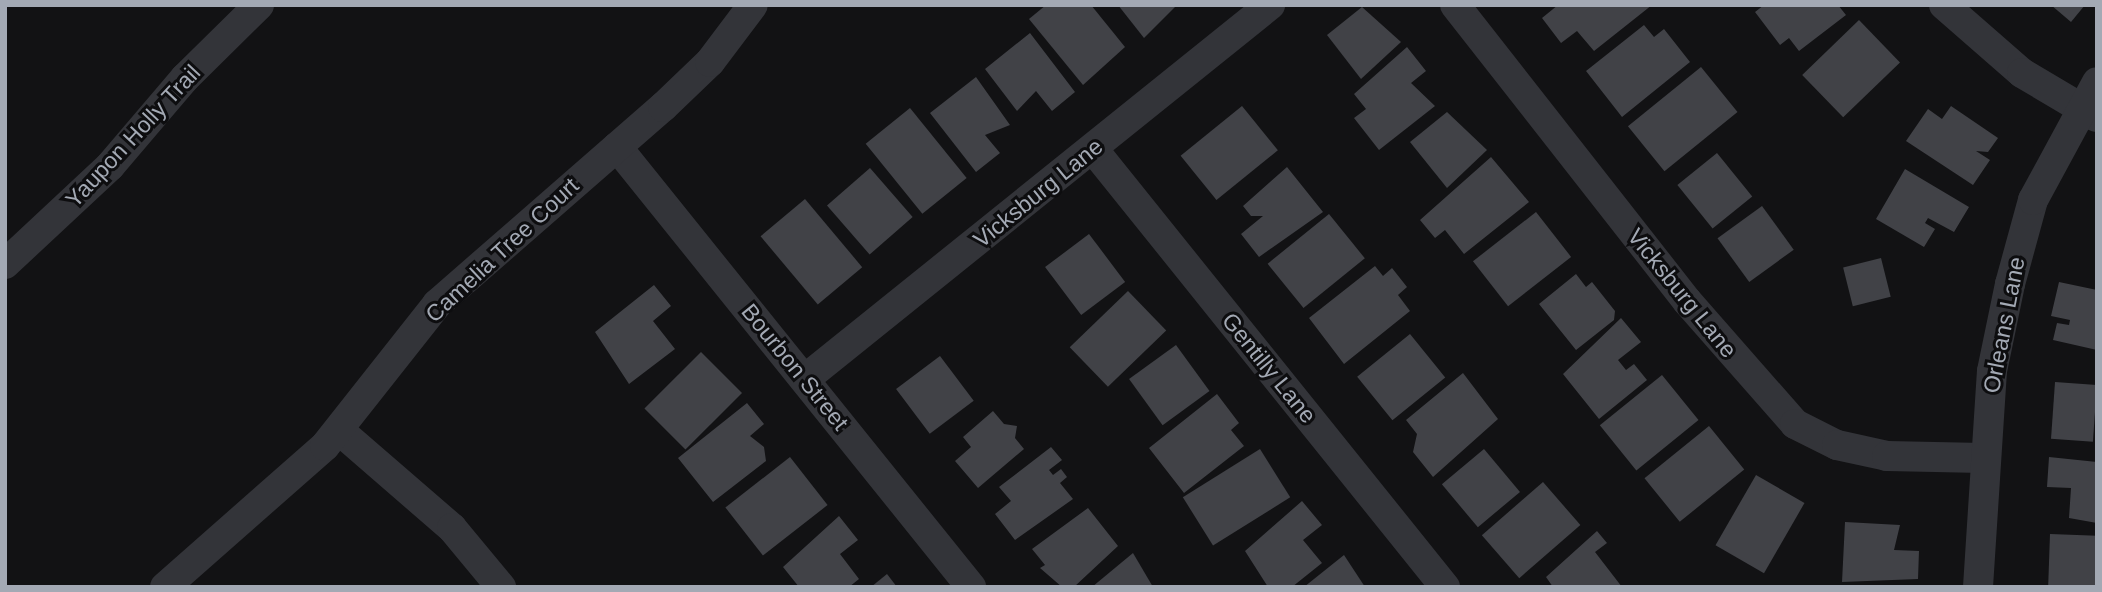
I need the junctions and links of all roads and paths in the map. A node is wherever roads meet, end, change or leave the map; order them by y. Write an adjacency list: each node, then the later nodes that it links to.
1 (259, 5): 10 (street, Yaupon Holly Trail)
2 (753, 5): 8 (street, Camelia Tree Court)
3 (1270, 5): 9 (street, Vicksburg Lane)
4 (1454, 5): 13 (street, Vicksburg Lane)
5 (1944, 5): 7 (street)
6 (2097, 82): 7 (street, Orleans Lane)
7 (2089, 112): 13 (street, Orleans Lane)
8 (617, 147): 11 (street, Bourbon Street); 12 (street, Camelia Tree Court)
9 (1093, 149): 11 (street, Vicksburg Lane); 17 (street, Gentilly Lane)
10 (5, 264)
11 (805, 379): 16 (street, Bourbon Street)
12 (340, 430): 14 (street, Camelia Tree Court); 15 (street)
13 (1983, 458): 18 (street, Orleans Lane)
14 (165, 587)
15 (501, 587)
16 (971, 587)
17 (1445, 587)
18 (1978, 587)

